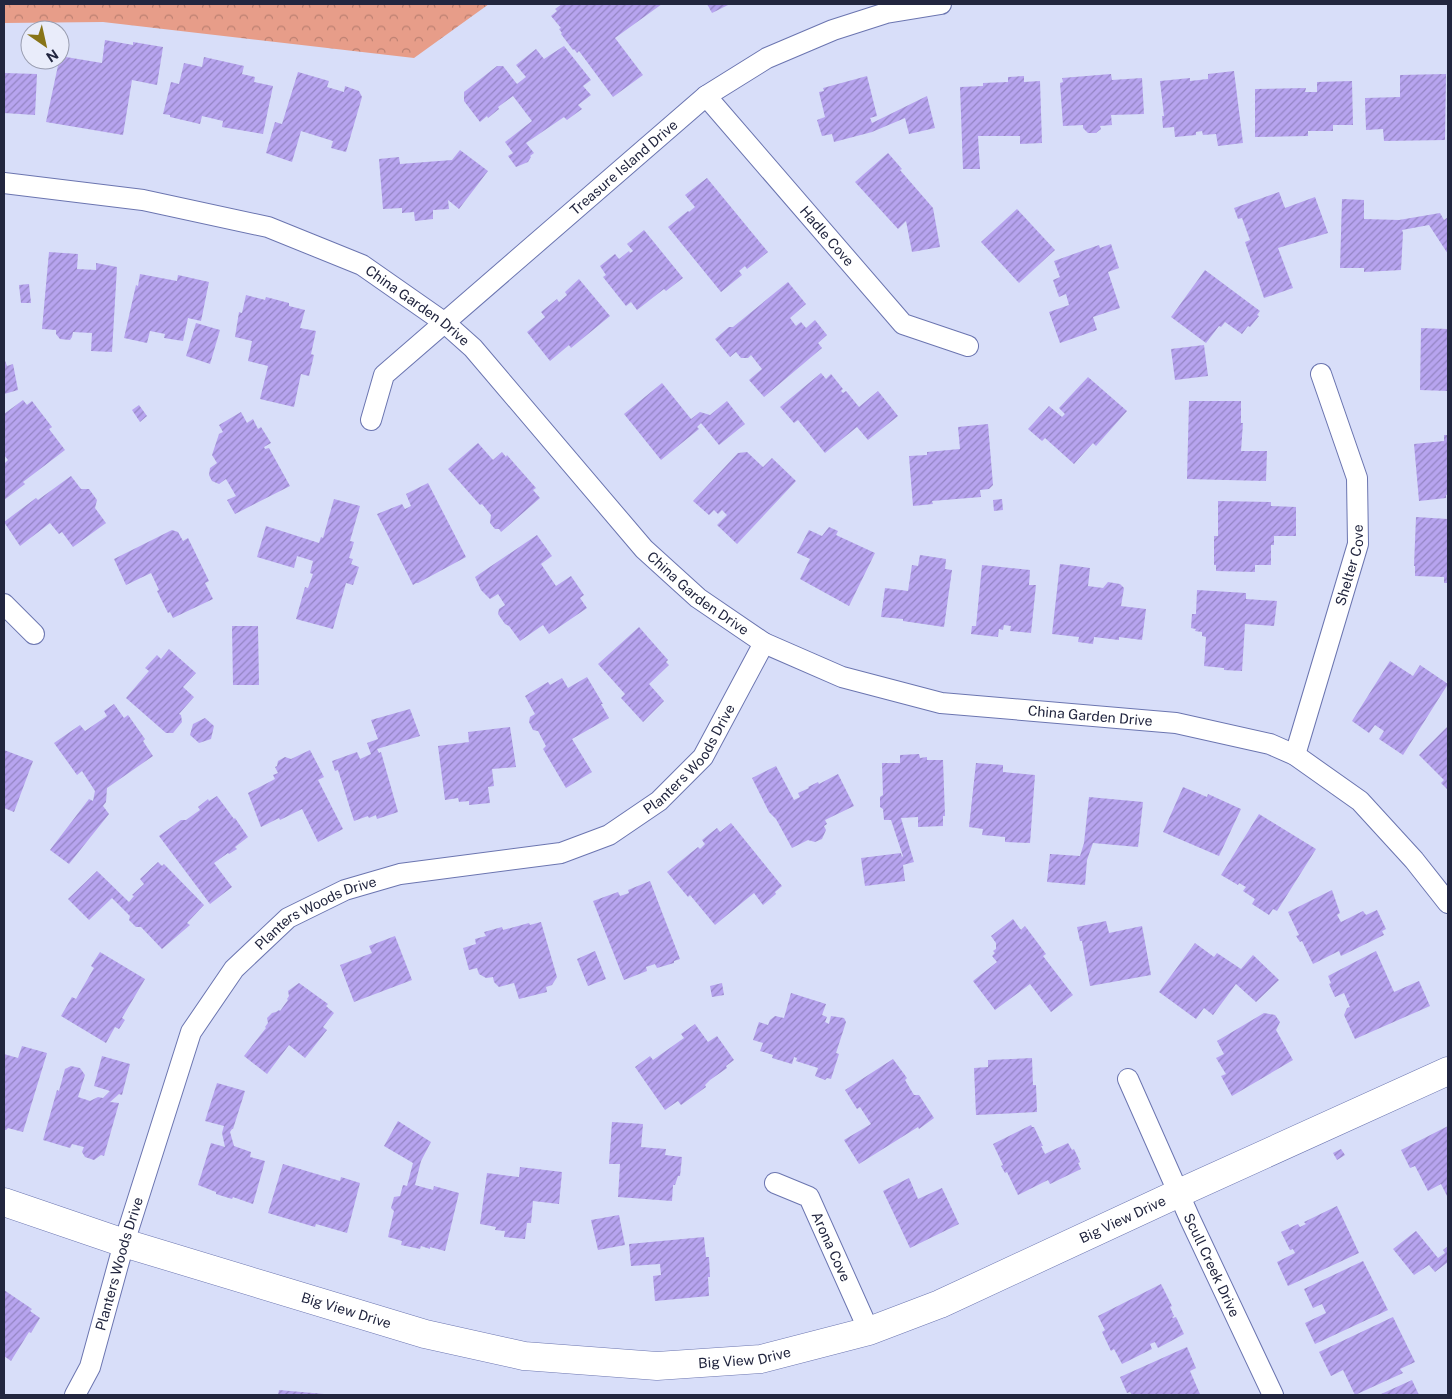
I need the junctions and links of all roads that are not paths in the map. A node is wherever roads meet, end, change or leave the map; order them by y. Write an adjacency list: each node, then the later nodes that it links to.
1 (941, 4): 2 (street, Treasure Island Drive)
2 (706, 96): 4 (street, Treasure Island Drive); 5 (street, Hadle Cove)
3 (4, 183): 4 (street, China Garden Drive)
4 (445, 323): 7 (street, Treasure Island Drive); 10 (street, China Garden Drive)
5 (968, 346)
6 (1322, 374): 11 (street, Shelter Cove)
7 (371, 420)
8 (4, 604): 9 (street)
9 (34, 634)
10 (764, 643): 11 (street, China Garden Drive); 18 (street, Planters Woods Drive)
11 (1294, 755): 12 (street, China Garden Drive)
12 (1448, 903)
13 (1448, 1070): 16 (street, Big View Drive)
14 (1128, 1079): 16 (street, Scull Creek Drive)
15 (775, 1182): 19 (street, Arona Cove)
16 (1179, 1192): 19 (street, Big View Drive); 21 (street, Scull Creek Drive)
17 (4, 1202): 18 (street, Big View Drive)
18 (124, 1243): 19 (street, Big View Drive); 20 (street, Planters Woods Drive)
19 (869, 1331)
20 (75, 1395)
21 (1273, 1395)

